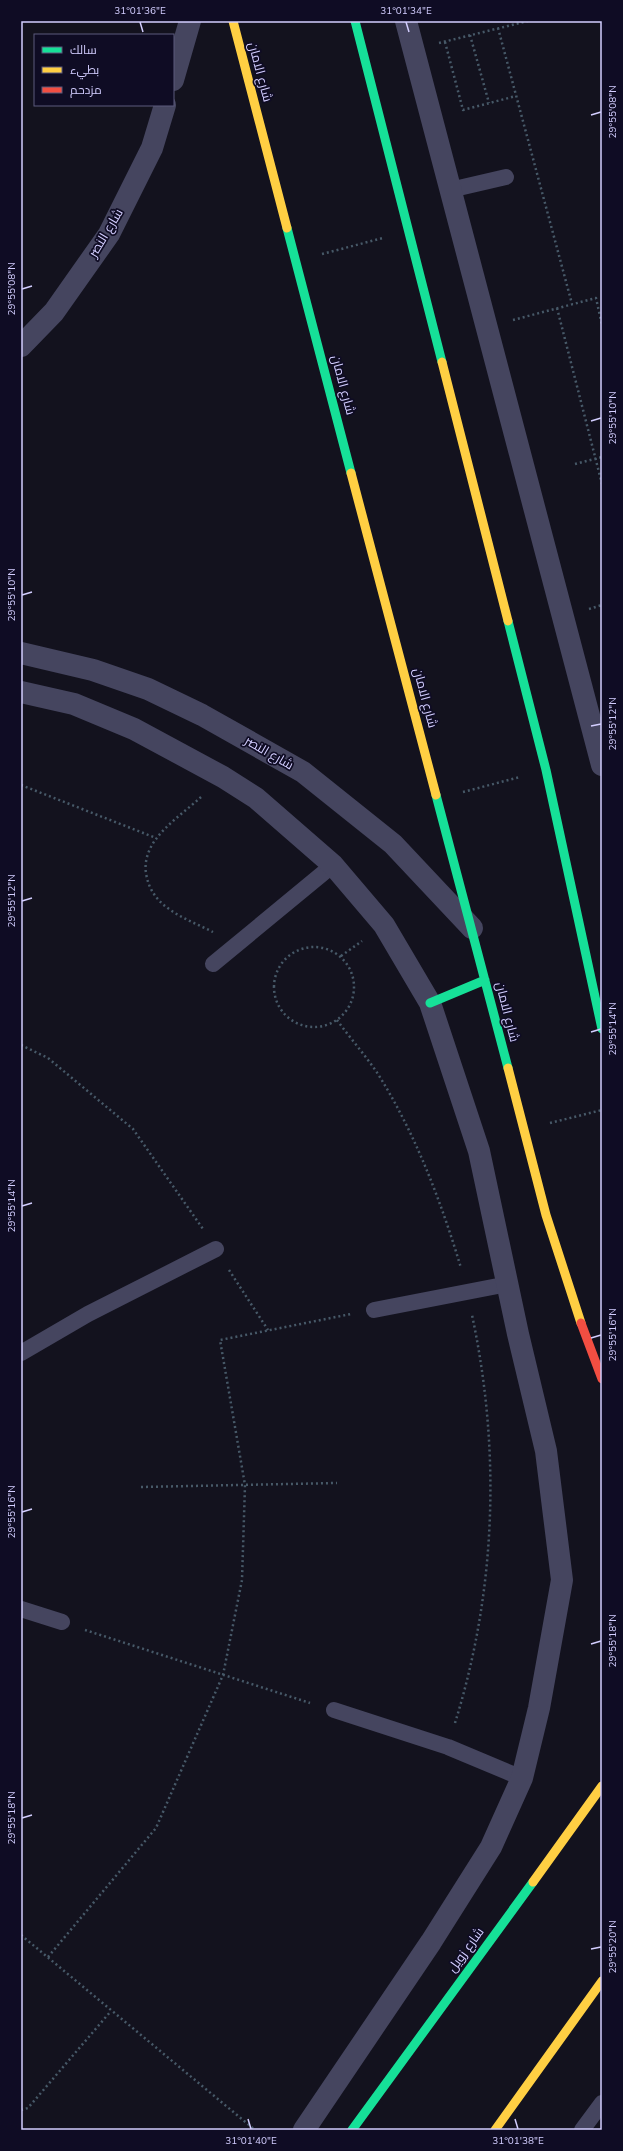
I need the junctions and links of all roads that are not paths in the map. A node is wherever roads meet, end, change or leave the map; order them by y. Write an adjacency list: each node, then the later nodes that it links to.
1 (190, 21): 5 (street)
2 (233, 21): 14 (street, شارع الامان)
3 (355, 21): 18 (street)
4 (406, 21): 8 (street)
5 (174, 77)
6 (165, 106): 9 (street, شارع النصر)
7 (506, 177): 8 (lane)
8 (450, 190): 12 (street)
9 (21, 346)
10 (21, 653): 14 (street, شارع النصر)
11 (21, 692): 13 (street)
12 (601, 758)
13 (333, 865): 15 (lane); 17 (street)
14 (472, 928): 16 (street, شارع الامان)
15 (213, 964)
16 (485, 980): 17 (street); 23 (street, شارع الامان)
17 (430, 1003): 20 (street)
18 (602, 1029)
19 (216, 1249): 22 (lane)
20 (508, 1284): 21 (lane); 27 (street)
21 (374, 1310)
22 (21, 1353)
23 (602, 1379)
24 (21, 1609): 25 (lane)
25 (62, 1622)
26 (334, 1710): 27 (lane)
27 (522, 1778): 31 (street)
28 (602, 1786): 32 (street, شارع زويل)
29 (602, 1981): 33 (street)
30 (602, 2103): 34 (lane)
31 (304, 2130)
32 (352, 2130)
33 (495, 2130)
34 (582, 2130)

